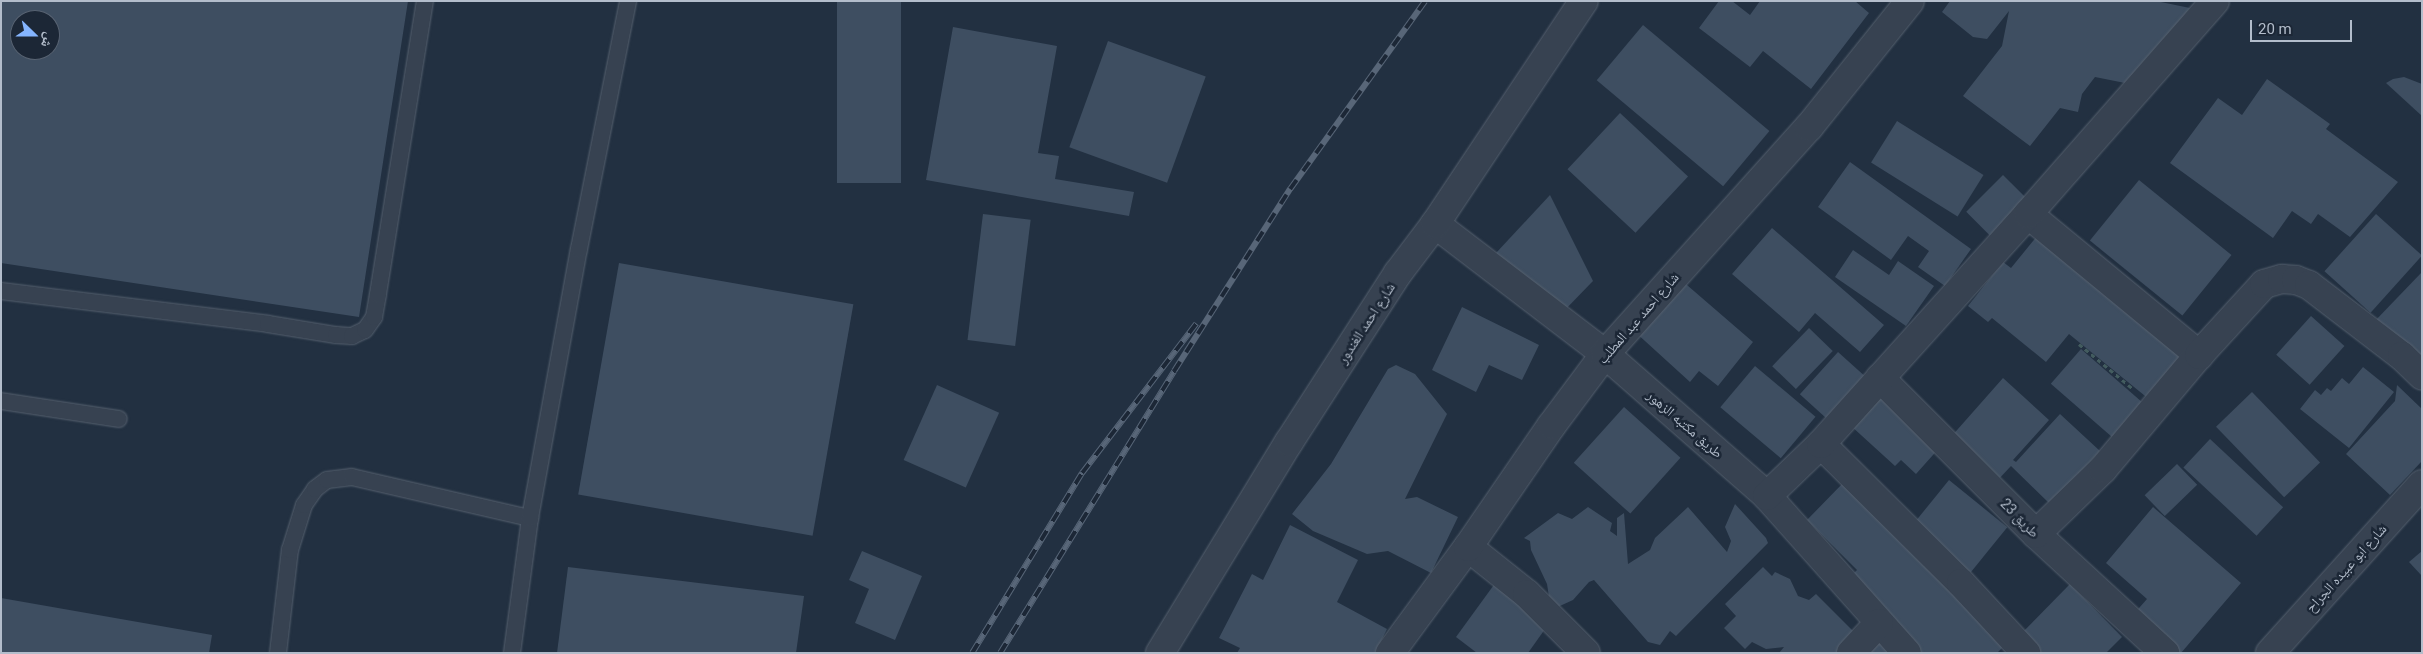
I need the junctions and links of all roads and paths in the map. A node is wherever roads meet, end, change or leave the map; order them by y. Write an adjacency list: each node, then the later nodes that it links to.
1 (425, 1): 8 (lane)
2 (628, 1): 20 (lane)
3 (1584, 1): 7 (street, شارع احمد الغندور)
4 (1910, 1): 10 (street, شارع احمد عبد المطلب)
5 (2215, 1): 6 (street)
6 (2028, 214): 11 (street); 13 (street)
7 (1435, 224): 10 (street, طريق مكتبه الزهور); 26 (street, شارع احمد الغندور)
8 (1, 291)
9 (2079, 344): 15 (path)
10 (1605, 354): 19 (street, طريق مكتبه الزهور); 22 (street, شارع احمد عبد المطلب)
11 (2199, 355): 12 (street); 15 (street)
12 (2422, 375)
13 (1880, 378): 17 (street); 21 (street, طريق 23)
14 (1, 401): 16 (lane)
15 (2155, 407): 21 (street)
16 (119, 419)
17 (1821, 444): 19 (street); 31 (street)
18 (2422, 484): 33 (street, شارع ابو عبيده الجراح)
19 (1767, 496): 23 (street, طريق مكتبه الزهور)
20 (530, 518): 24 (lane); 25 (lane)
21 (2036, 534): 32 (street, طريق 23)
22 (1468, 547): 27 (street, شارع احمد عبد المطلب); 28 (street)
23 (1879, 623): 29 (street); 30 (street, طريق مكتبه الزهور)
24 (278, 653)
25 (512, 653)
26 (1160, 653)
27 (1390, 653)
28 (1586, 653)
29 (1851, 653)
30 (1907, 653)
31 (2026, 653)
32 (2164, 653)
33 (2270, 653)

